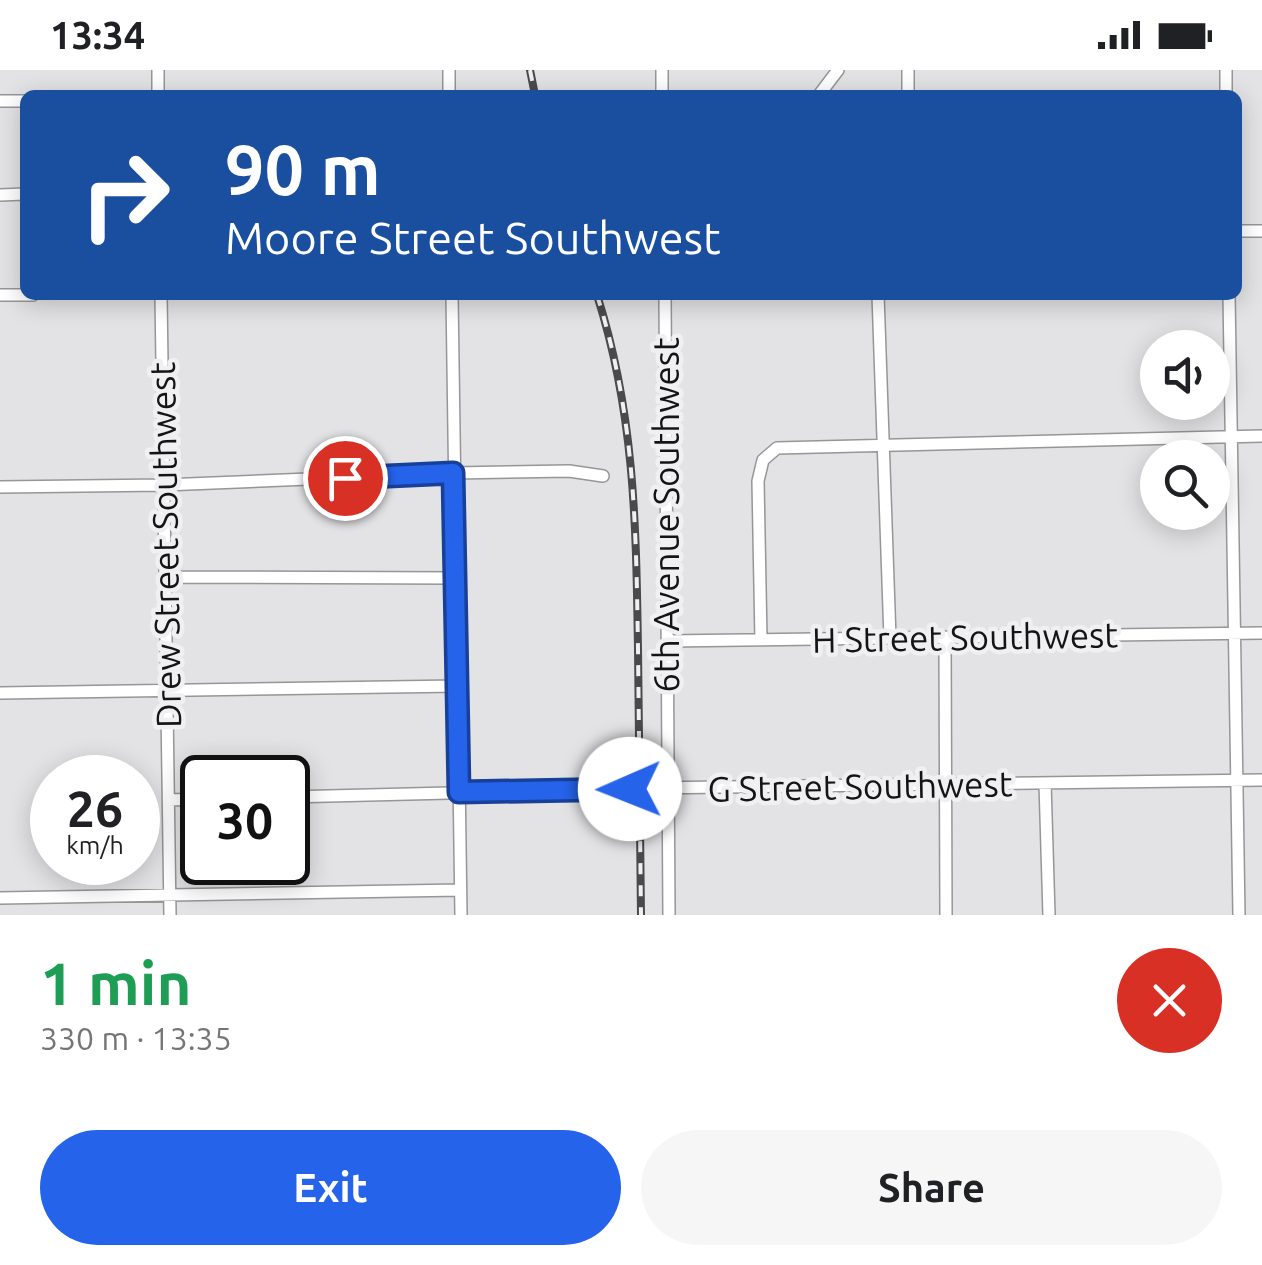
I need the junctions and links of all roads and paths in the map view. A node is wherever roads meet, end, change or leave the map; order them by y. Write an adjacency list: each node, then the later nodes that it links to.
1 (838, 70): 2 (street)
2 (822, 90)
3 (161, 300): 13 (street, Drew Street Southwest)
4 (452, 300): 11 (street)
5 (664, 300): 22 (street, 6th Avenue Southwest)
6 (878, 300): 10 (street)
7 (1230, 300): 8 (street)
8 (1232, 436): 9 (street); 10 (street); 17 (street)
9 (1262, 436)
10 (884, 444): 19 (street); 21 (street)
11 (453, 473): 12 (street); 13 (street); 16 (street)
12 (603, 476)
13 (164, 485): 14 (street); 15 (street, Drew Street Southwest)
14 (0, 487)
15 (165, 577): 16 (street); 24 (street, Drew Street Southwest)
16 (456, 578): 23 (street)
17 (1235, 633): 18 (street, H Street Southwest); 20 (street, H Street Southwest); 26 (street)
18 (1262, 633)
19 (890, 638): 20 (street, H Street Southwest); 21 (street, H Street Southwest)
20 (944, 638): 29 (street)
21 (760, 640): 22 (street, H Street Southwest)
22 (667, 641): 30 (street, 6th Avenue Southwest)
23 (458, 686): 24 (street); 31 (street)
24 (167, 691): 25 (street); 33 (street, Drew Street Southwest)
25 (0, 693)
26 (1237, 780): 27 (street, G Street Southwest); 28 (street, G Street Southwest); 43 (street)
27 (1262, 780)
28 (1046, 783): 29 (street, G Street Southwest); 42 (street)
29 (945, 785): 30 (street, G Street Southwest); 41 (street)
30 (667, 789): 31 (street, G Street Southwest); 40 (street, 6th Avenue Southwest)
31 (459, 792): 32 (street, G Street Southwest); 35 (street)
32 (310, 796)
33 (169, 800): 34 (street); 36 (street, Drew Street Southwest)
34 (180, 800)
35 (460, 890): 36 (street); 39 (street)
36 (170, 896): 37 (street); 38 (street, Drew Street Southwest)
37 (0, 898)
38 (170, 915)
39 (461, 915)
40 (670, 915)
41 (946, 915)
42 (1049, 915)
43 (1240, 915)

